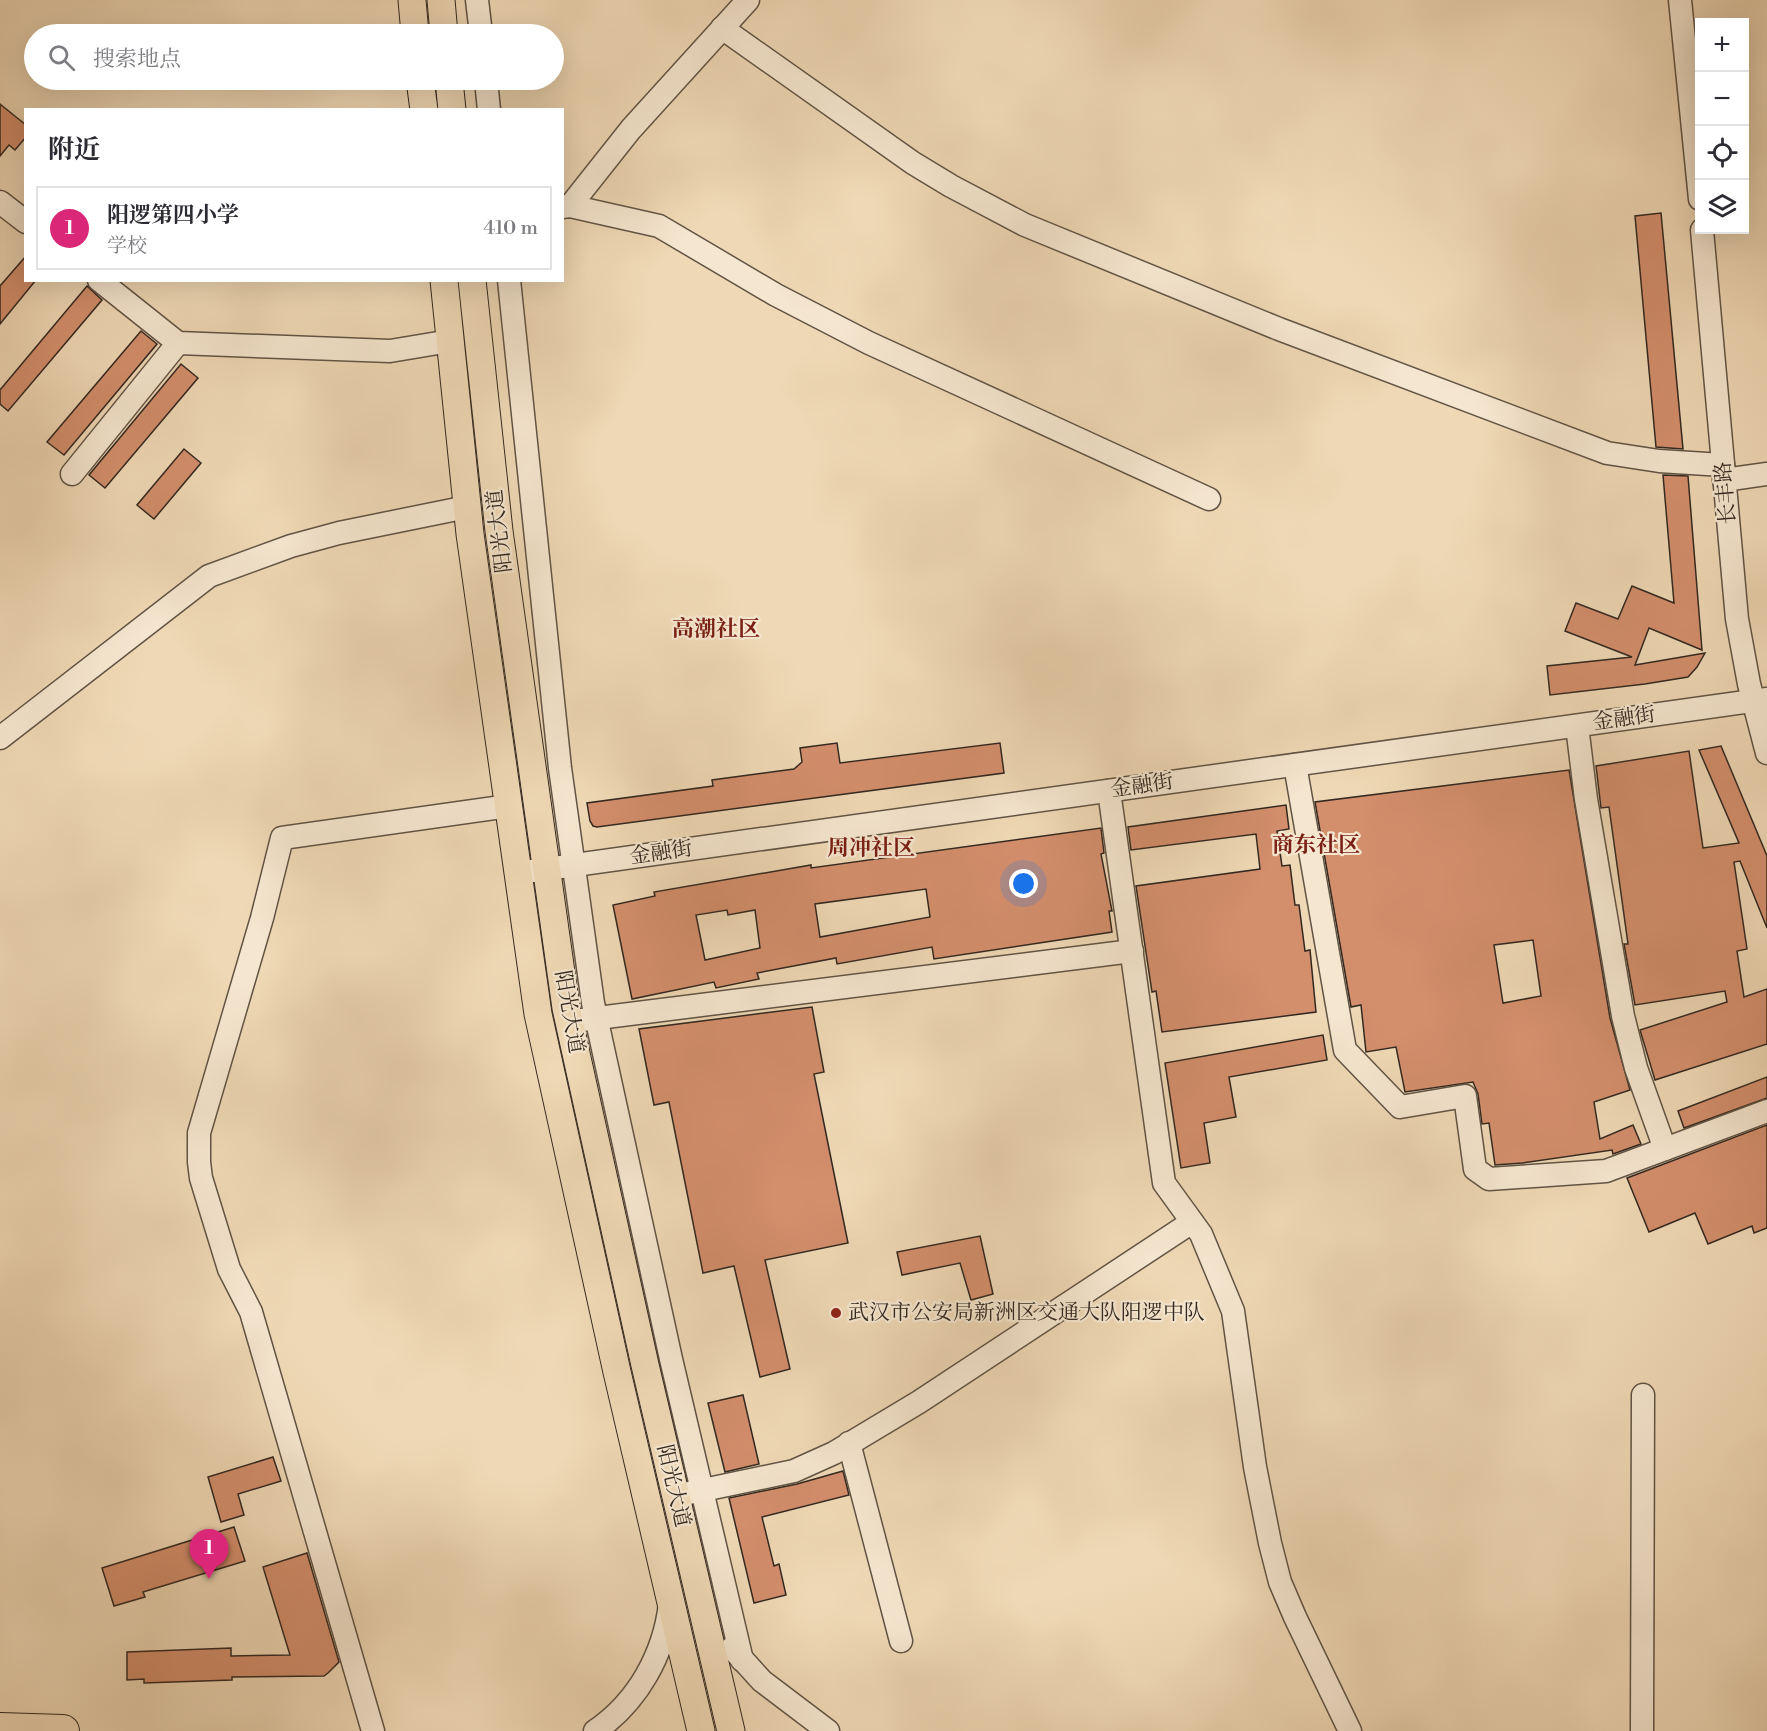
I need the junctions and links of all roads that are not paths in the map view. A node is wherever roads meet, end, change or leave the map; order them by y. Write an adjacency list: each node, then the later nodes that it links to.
1 (412, 0): 6 (main road)
2 (441, 0): 7 (main road)
3 (477, 0): 8 (street)
4 (748, 0): 9 (street)
5 (1680, 0): 16 (street)
6 (414, 24)
7 (443, 24)
8 (480, 24)
9 (722, 28): 18 (street); 27 (street)
10 (421, 90): 13 (main road)
11 (450, 90): 14 (main road)
12 (487, 90): 15 (street)
13 (424, 108)
14 (452, 108)
15 (489, 108)
16 (1698, 180)
17 (0, 202): 19 (street)
18 (566, 206): 30 (street)
19 (24, 220)
20 (1702, 234): 27 (street, 长丰路)
21 (102, 282): 26 (street)
22 (444, 282): 25 (main road, 阳光大道)
23 (472, 282): 40 (main road, 阳光大道)
24 (509, 282): 39 (street)
25 (450, 341): 26 (street); 31 (main road, 阳光大道)
26 (178, 343): 28 (street)
27 (1724, 472): 29 (street); 32 (street, 长丰路)
28 (72, 474)
29 (1767, 474)
30 (1209, 499)
31 (467, 507): 34 (street); 38 (main road, 阳光大道)
32 (1760, 700): 33 (street, 金融街); 35 (street, 长丰路)
33 (1577, 726): 36 (street, 金融街); 46 (street)
34 (0, 738)
35 (1767, 753)
36 (1295, 765): 37 (street, 金融街); 46 (street)
37 (1109, 791): 39 (street, 金融街); 42 (street)
38 (509, 806): 41 (main road, 阳光大道); 58 (street)
39 (574, 865): 40 (street, 金融街); 43 (street)
40 (546, 869): 41 (street, 金融街); 44 (main road, 阳光大道)
41 (518, 873): 52 (main road, 阳光大道)
42 (1132, 951): 43 (street); 47 (street)
43 (596, 1019): 44 (street); 50 (street)
44 (569, 1022): 51 (main road, 阳光大道)
45 (1767, 1111): 46 (street)
46 (1665, 1149)
47 (1192, 1222): 49 (street); 63 (street)
48 (1643, 1395): 64 (street)
49 (849, 1443): 50 (street); 54 (street)
50 (703, 1491): 51 (street); 55 (street)
51 (675, 1496): 53 (main road, 阳光大道)
52 (670, 1599): 59 (street); 60 (main road, 阳光大道)
53 (702, 1608): 55 (street); 61 (main road, 阳光大道)
54 (901, 1641)
55 (742, 1660): 62 (street)
56 (0, 1728): 57 (highway)
57 (63, 1731)
58 (373, 1731)
59 (595, 1731)
60 (701, 1731)
61 (731, 1731)
62 (828, 1731)
63 (1350, 1731)
64 (1641, 1731)

